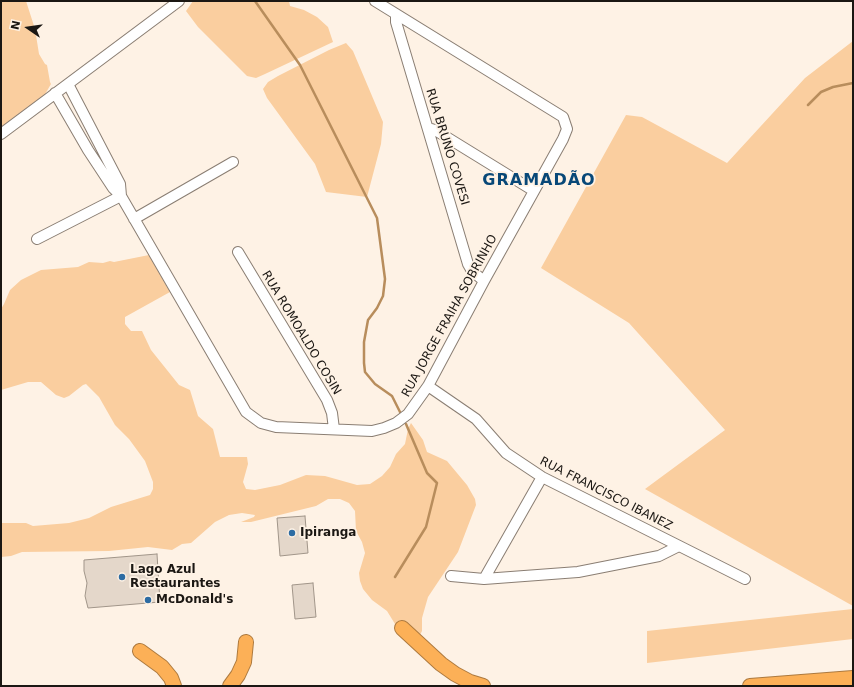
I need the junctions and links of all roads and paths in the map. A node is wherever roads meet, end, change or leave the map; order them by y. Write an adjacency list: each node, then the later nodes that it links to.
1 (179, 1): 4 (street)
2 (375, 1): 3 (street, RUA JORGE FRAIHA SOBRINHO)
3 (396, 14): 6 (street, RUA BRUNO COVESI); 9 (street, RUA JORGE FRAIHA SOBRINHO)
4 (68, 84): 5 (street); 10 (street)
5 (55, 93): 7 (street); 10 (street)
6 (428, 128): 9 (street); 14 (street, RUA BRUNO COVESI)
7 (1, 134)
8 (233, 162): 11 (street)
9 (534, 191): 14 (street, RUA JORGE FRAIHA SOBRINHO)
10 (121, 196): 11 (street, RUA JORGE FRAIHA SOBRINHO); 12 (street)
11 (134, 219): 16 (street, RUA JORGE FRAIHA SOBRINHO)
12 (37, 239)
13 (238, 252): 16 (street, RUA ROMOALDO COSIN)
14 (484, 281): 15 (street, RUA JORGE FRAIHA SOBRINHO)
15 (428, 386): 16 (street, RUA JORGE FRAIHA SOBRINHO); 17 (street, RUA FRANCISCO IBANEZ)
16 (334, 429)
17 (542, 477): 18 (street, RUA FRANCISCO IBANEZ); 20 (street)
18 (679, 546): 20 (street); 21 (street, RUA FRANCISCO IBANEZ)
19 (450, 576): 20 (street)
20 (484, 579)
21 (745, 579)
22 (402, 628): 28 (highway)
23 (246, 642): 27 (highway)
24 (140, 651): 26 (highway)
25 (853, 678): 29 (highway)
26 (174, 686)
27 (230, 686)
28 (483, 686)
29 (750, 686)

